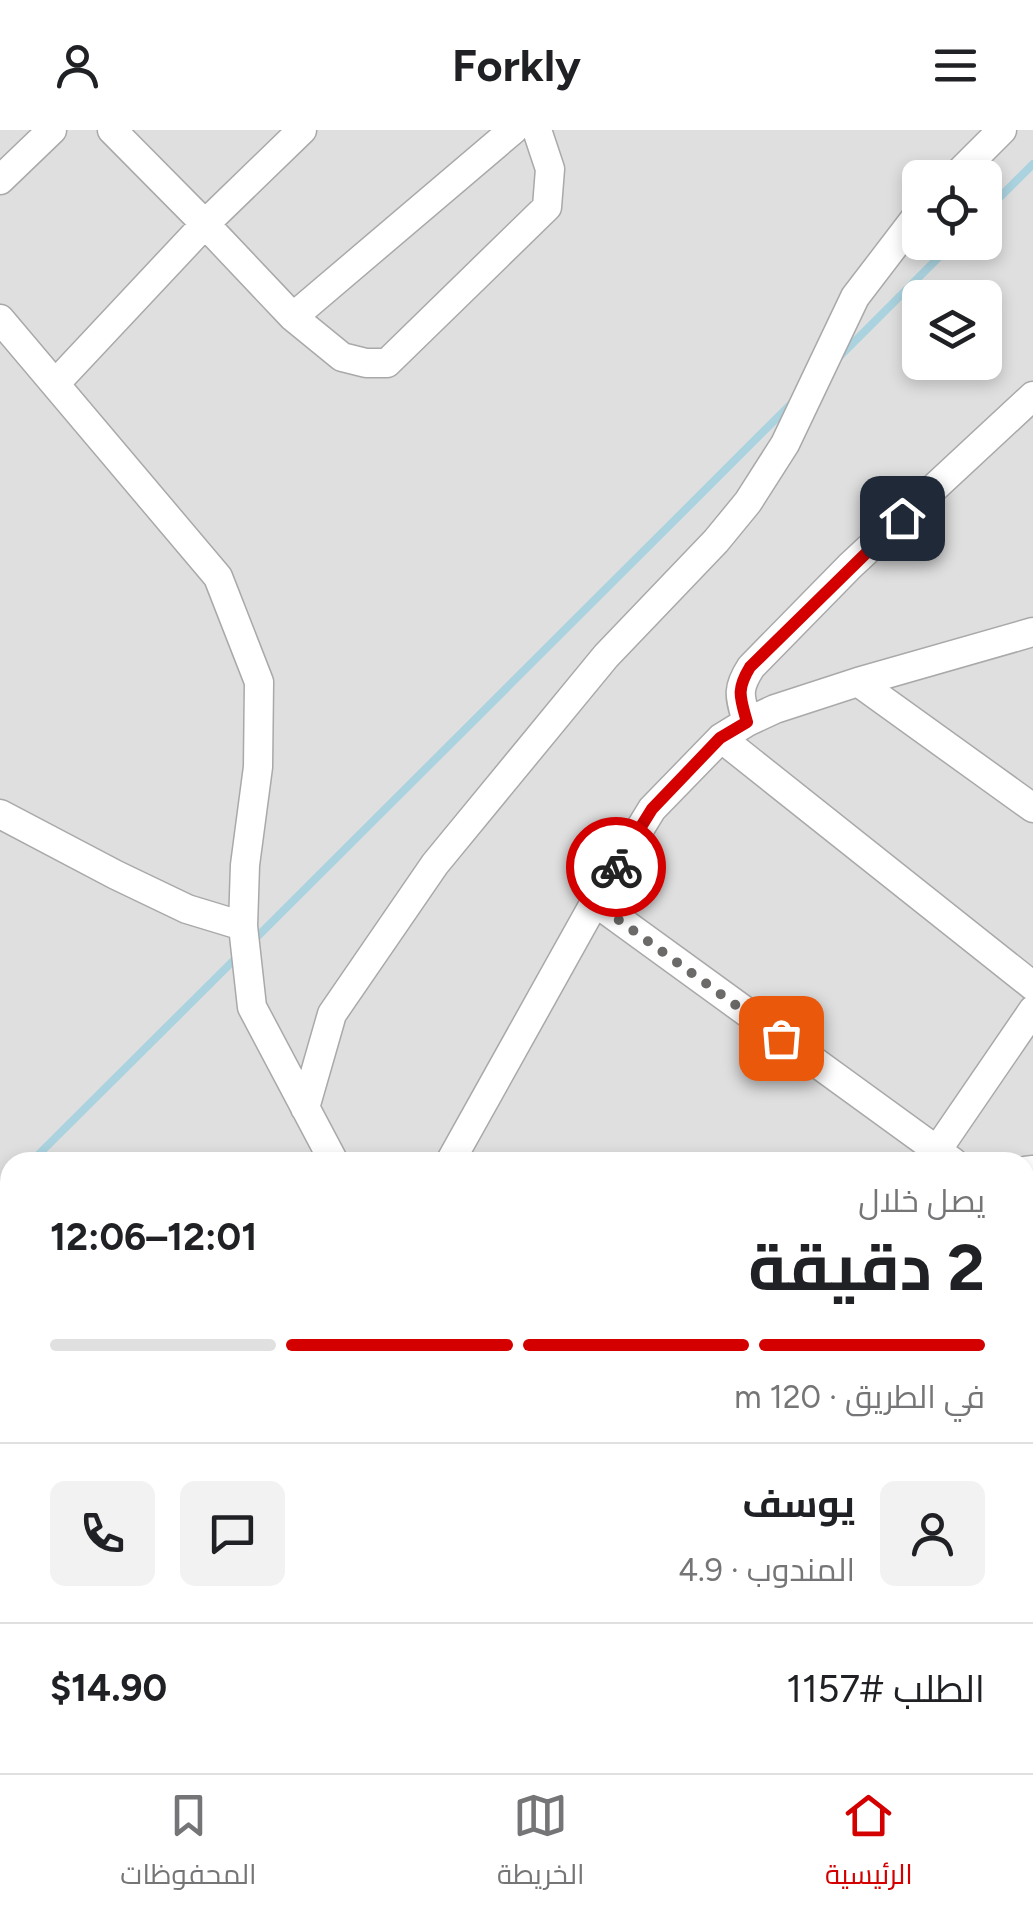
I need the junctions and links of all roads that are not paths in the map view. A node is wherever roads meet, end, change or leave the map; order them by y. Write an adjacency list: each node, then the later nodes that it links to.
1 (52, 130): 8 (street)
2 (112, 130): 9 (street)
3 (302, 130): 9 (street)
4 (513, 130): 11 (street)
5 (537, 130): 11 (street)
6 (1002, 130): 7 (street)
7 (972, 160)
8 (0, 180)
9 (205, 224): 11 (street); 13 (street)
10 (902, 235): 25 (street)
11 (293, 318)
12 (0, 319): 13 (street)
13 (55, 384): 22 (street)
14 (1033, 396): 17 (street)
15 (1033, 632): 16 (street)
16 (858, 682): 17 (street); 19 (street)
17 (747, 722): 18 (street)
18 (720, 738): 21 (street); 23 (street)
19 (1033, 808)
20 (0, 814): 22 (street)
21 (594, 902): 27 (street); 28 (street)
22 (243, 926): 25 (street)
23 (1033, 986)
24 (1033, 1010): 29 (street)
25 (306, 1108): 26 (street)
26 (329, 1152)
27 (456, 1152)
28 (931, 1152)
29 (944, 1152)

